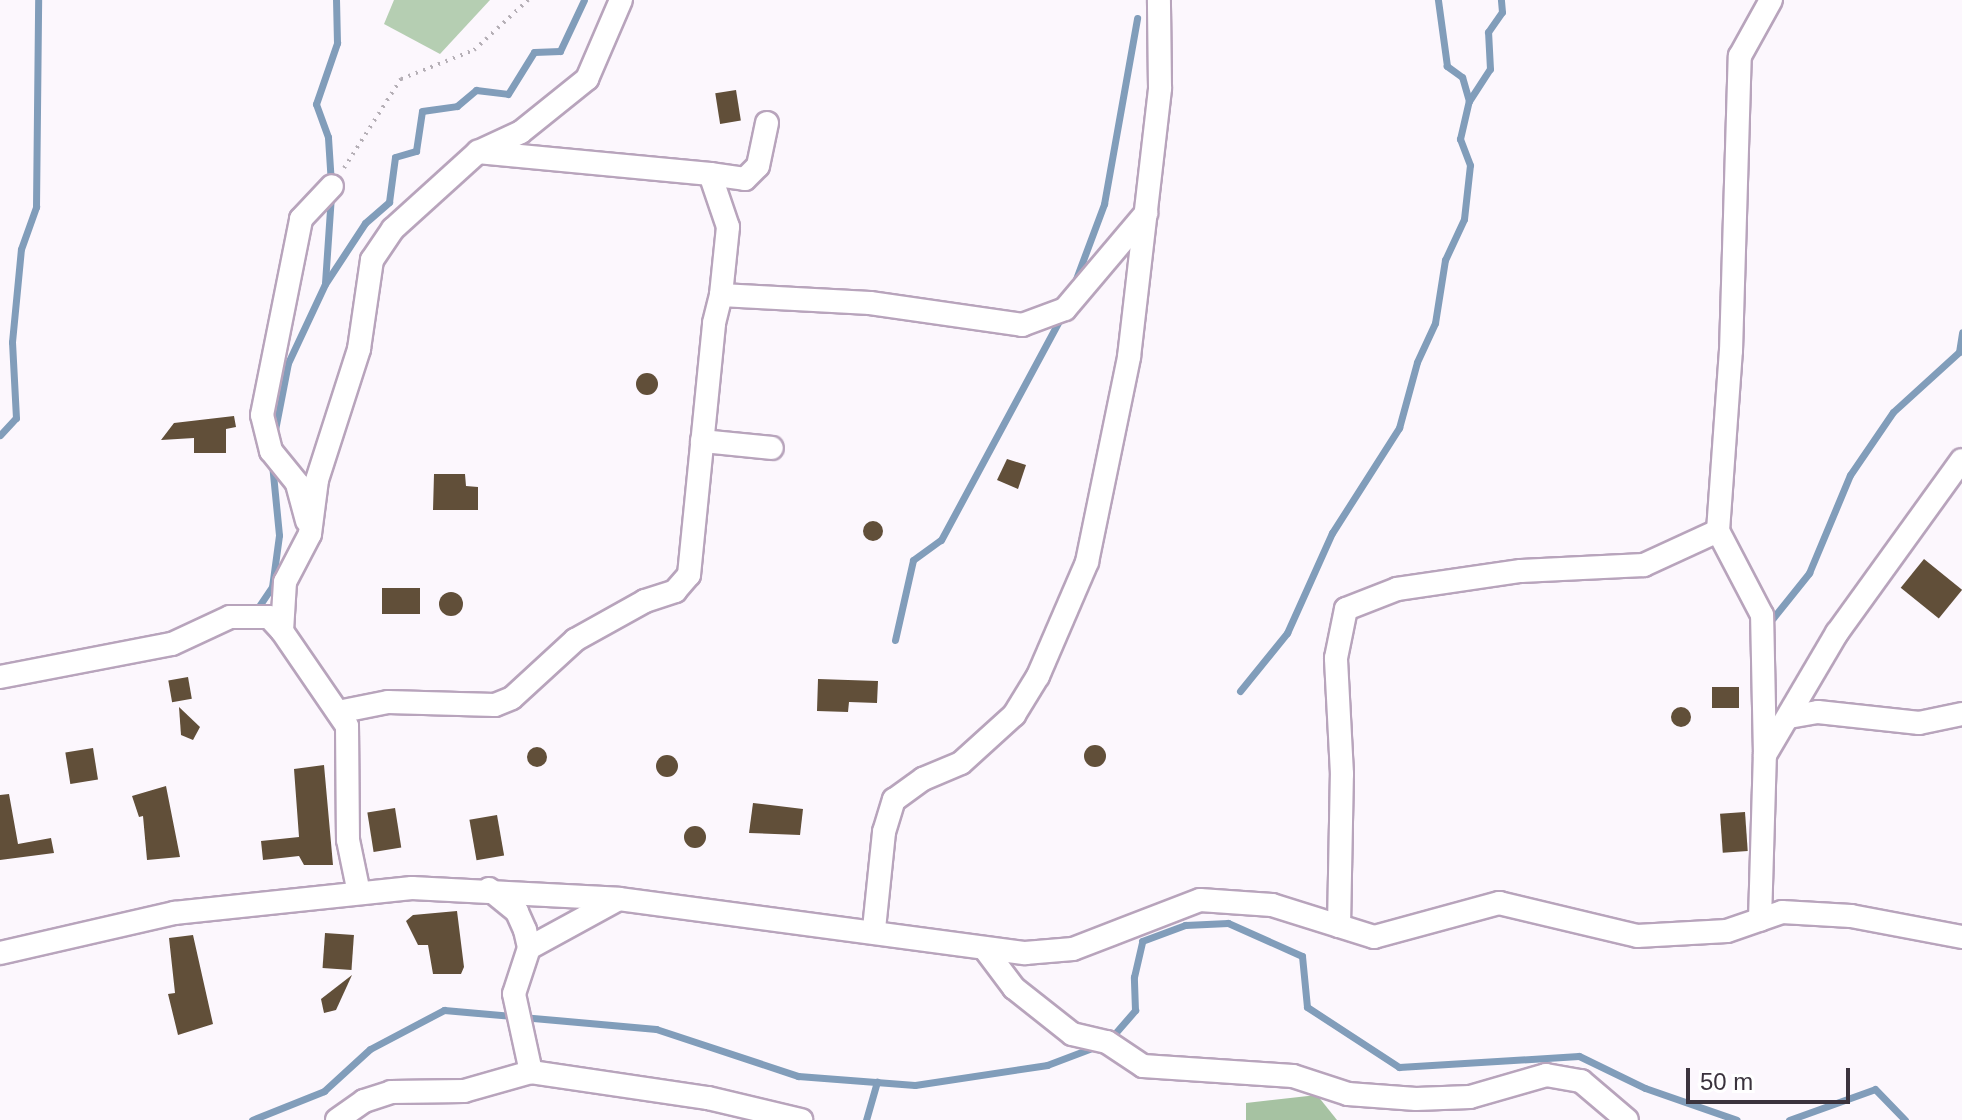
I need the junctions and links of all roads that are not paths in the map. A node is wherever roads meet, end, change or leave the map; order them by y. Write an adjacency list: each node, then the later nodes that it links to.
1 (621, 0): 5 (street)
2 (1159, 0): 8 (street)
3 (1771, 0): 13 (street)
4 (767, 123): 6 (street)
5 (478, 152): 6 (street); 14 (street)
6 (710, 174): 9 (street)
7 (332, 186): 14 (street)
8 (1146, 213): 9 (street); 26 (street)
9 (721, 295): 10 (street)
10 (702, 441): 11 (street); 17 (street)
11 (772, 448)
12 (1962, 460): 19 (street)
13 (1718, 531): 20 (street); 25 (street)
14 (310, 534): 15 (street)
15 (282, 631): 16 (street); 17 (street)
16 (0, 677)
17 (338, 712): 22 (street)
18 (1962, 714): 19 (street)
19 (1789, 717): 20 (street)
20 (1765, 755): 24 (street)
21 (488, 889): 22 (street); 23 (street); 28 (street)
22 (359, 893): 30 (street)
23 (619, 899): 26 (street); 28 (street)
24 (1760, 920): 25 (street); 27 (street)
25 (1339, 926): 29 (street)
26 (874, 929): 29 (street)
27 (1962, 937)
28 (529, 948): 31 (street)
29 (984, 948): 34 (street)
30 (0, 953)
31 (531, 1072): 32 (street); 33 (street)
32 (337, 1120)
33 (801, 1120)
34 (1627, 1120)

